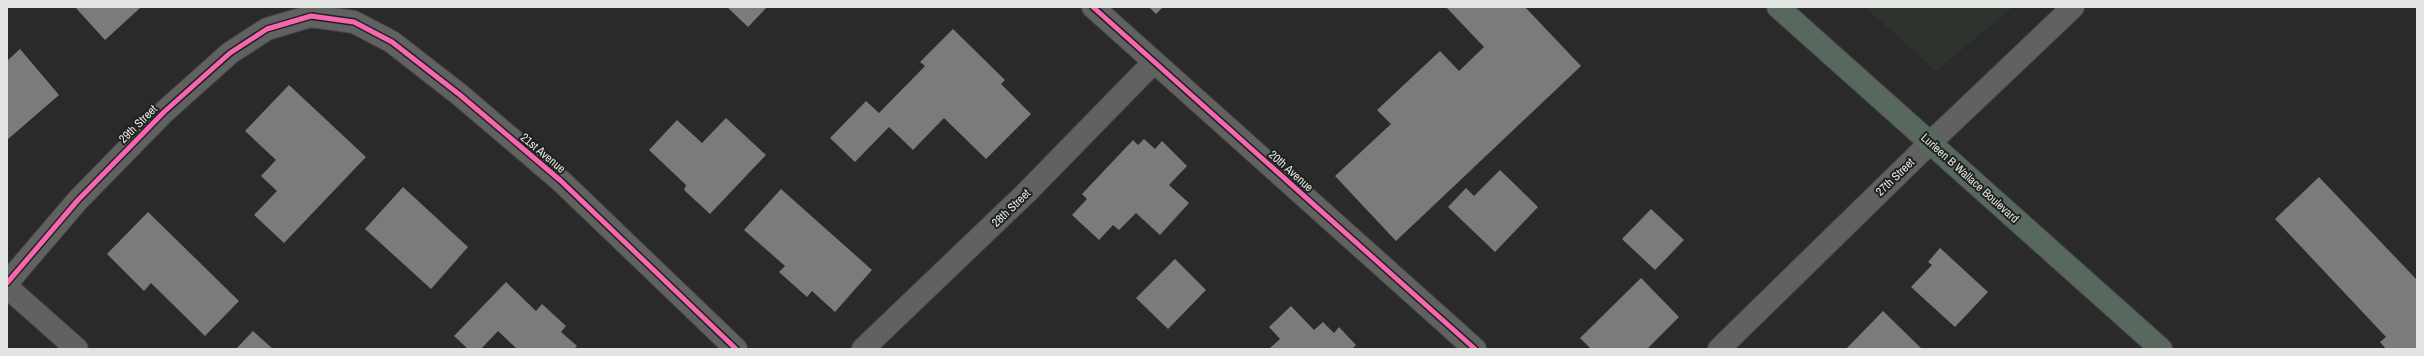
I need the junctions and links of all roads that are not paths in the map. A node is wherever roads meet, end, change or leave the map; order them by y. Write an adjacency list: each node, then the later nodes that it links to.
1 (1093, 7): 5 (street, 20th Avenue)
2 (1778, 7): 6 (highway, Lurleen B Wallace Boulevard)
3 (2073, 7): 6 (street, 27th Street)
4 (311, 16): 7 (street, 29th Street); 10 (street, 21st Avenue)
5 (1154, 62): 11 (street, 28th Street); 12 (street, 20th Avenue)
6 (1930, 142): 13 (street, 27th Street); 14 (highway, Lurleen B Wallace Boulevard)
7 (7, 283)
8 (7, 287): 9 (street)
9 (77, 349)
10 (736, 349)
11 (863, 349)
12 (1475, 349)
13 (1720, 349)
14 (2161, 349)

